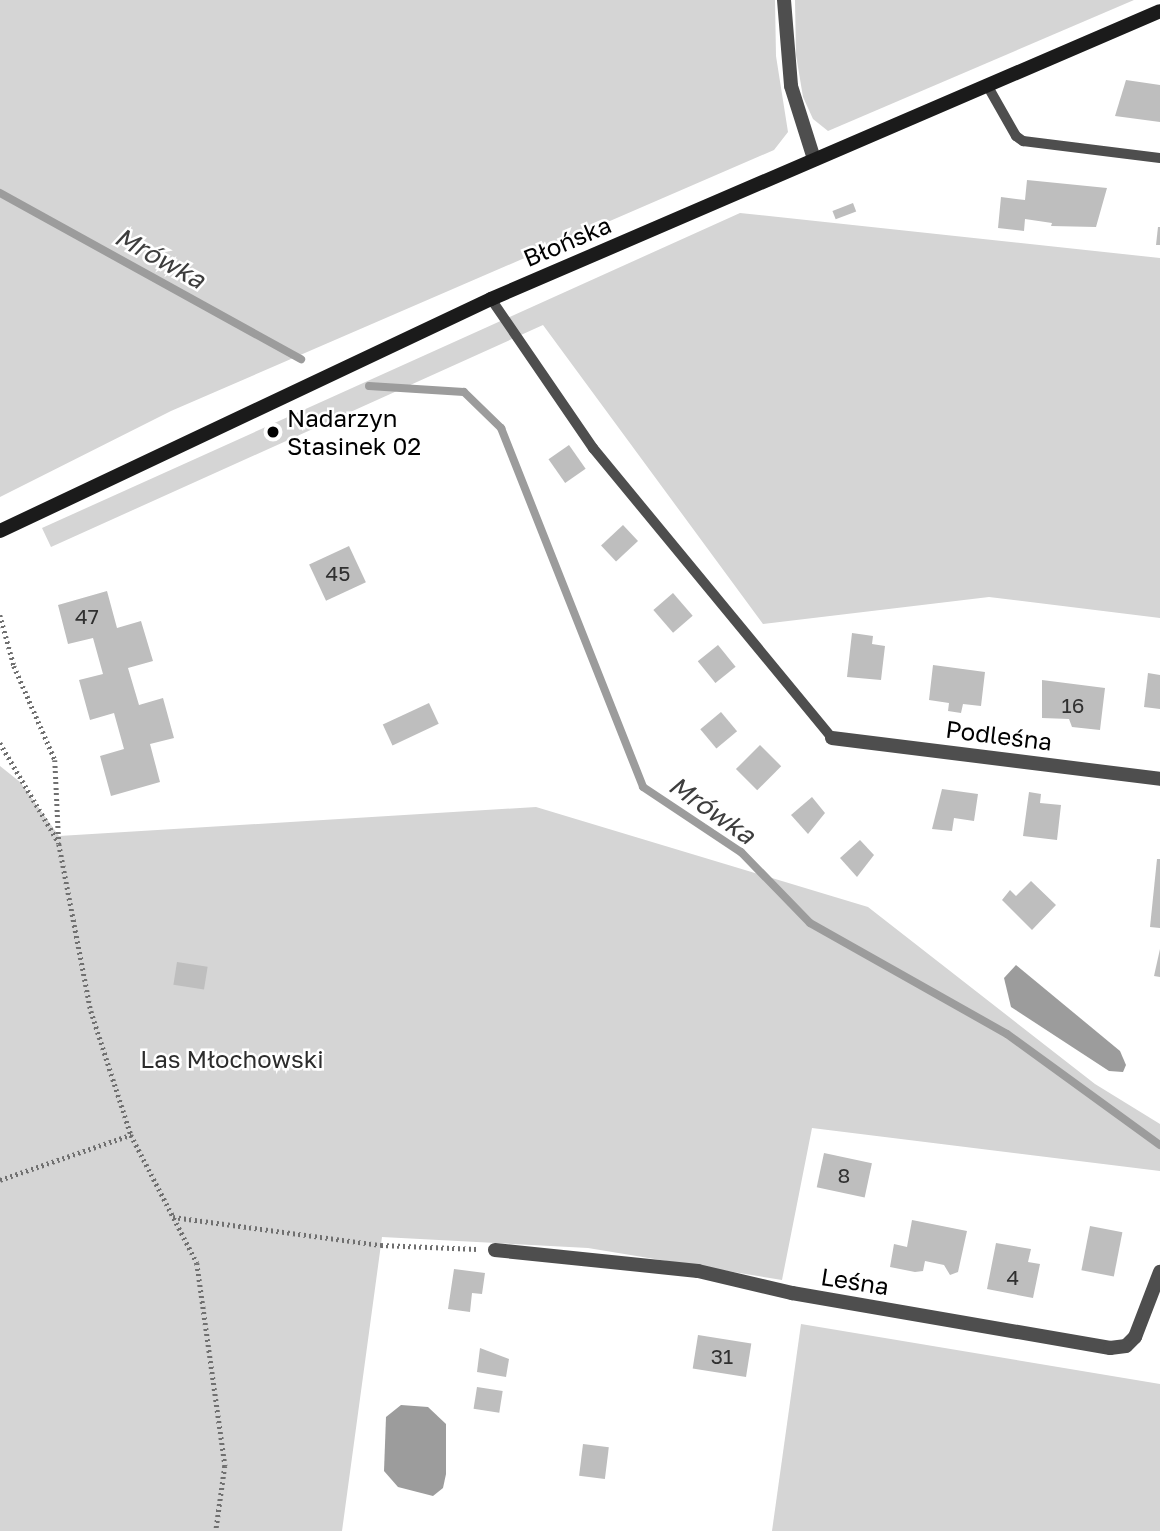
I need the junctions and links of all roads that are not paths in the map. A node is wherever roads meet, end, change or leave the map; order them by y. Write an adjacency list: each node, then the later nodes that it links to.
1 (784, 0): 5 (street)
2 (1160, 11): 3 (main road, Błońska)
3 (987, 85): 4 (lane); 5 (main road, Błońska)
4 (1160, 158)
5 (814, 159): 6 (main road, Błońska)
6 (491, 299): 7 (main road, Błońska); 8 (lane)
7 (0, 531)
8 (832, 738): 9 (street, Podleśna)
9 (1160, 779)
10 (495, 1250): 11 (street, Leśna)
11 (1160, 1272)

